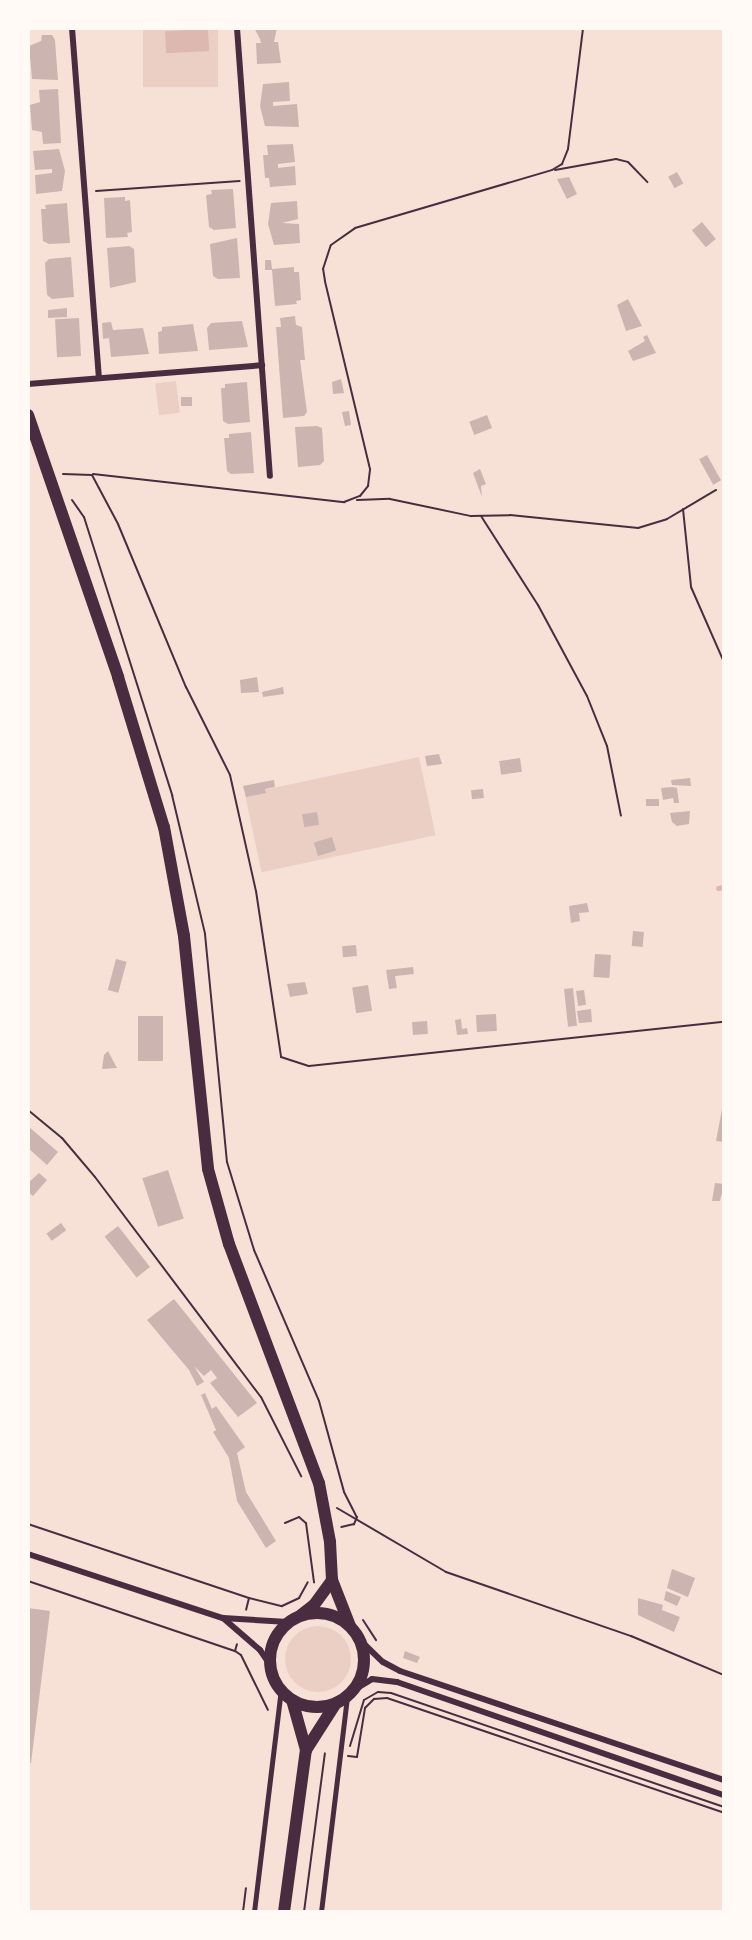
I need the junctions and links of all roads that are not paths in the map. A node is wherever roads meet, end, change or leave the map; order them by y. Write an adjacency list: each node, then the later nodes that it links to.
1 (72, 28): 4 (street)
2 (237, 28): 3 (street)
3 (262, 365): 4 (street); 7 (street)
4 (99, 378): 5 (street)
5 (28, 384)
6 (28, 415): 9 (main road)
7 (270, 476)
8 (28, 1554): 10 (street)
9 (332, 1580): 11 (main road); 12 (main road)
10 (223, 1618): 11 (street); 14 (street)
11 (293, 1619): 12 (main road); 14 (main road)
12 (350, 1626): 13 (main road)
13 (361, 1641): 16 (main road); 19 (street)
14 (270, 1665): 15 (main road)
15 (281, 1689): 17 (main road); 21 (lane)
16 (346, 1697): 17 (main road); 18 (main road); 20 (street); 23 (lane)
17 (292, 1700): 18 (main road)
18 (306, 1750): 22 (main road)
19 (723, 1780)
20 (723, 1795)
21 (254, 1911)
22 (284, 1911)
23 (321, 1911)

